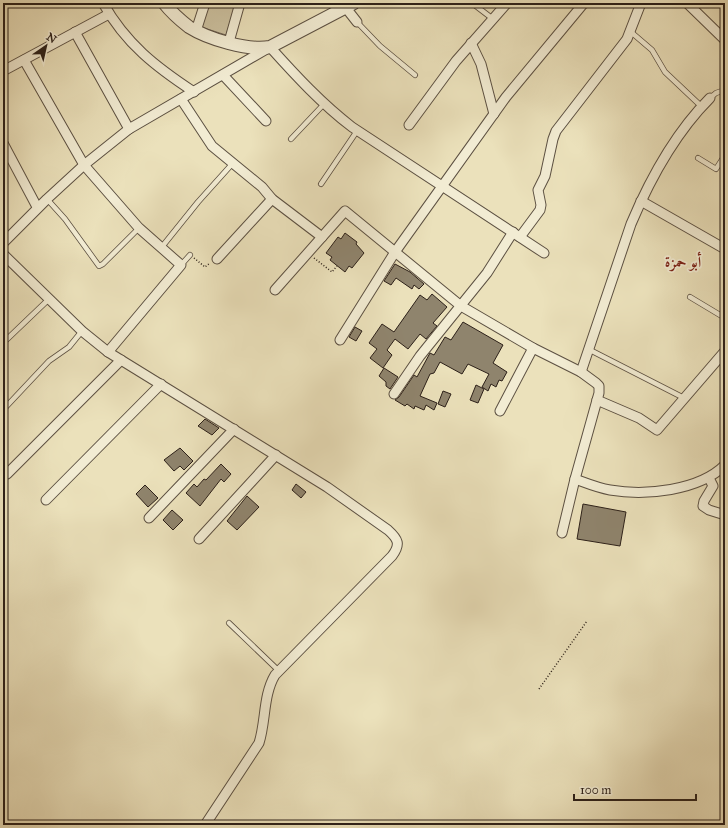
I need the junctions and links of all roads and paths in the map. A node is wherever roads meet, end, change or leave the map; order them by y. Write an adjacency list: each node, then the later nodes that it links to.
1 (102, 3): 11 (street)
2 (164, 3): 14 (street)
3 (205, 3): 14 (street)
4 (240, 3): 18 (street)
5 (472, 3): 12 (lane)
6 (507, 3): 12 (street)
7 (584, 3): 31 (street)
8 (641, 3): 16 (street)
9 (687, 3): 17 (street)
10 (350, 5): 13 (street); 20 (street)
11 (108, 14): 15 (street); 26 (street)
12 (493, 19): 19 (street)
13 (356, 22): 24 (lane)
14 (196, 31): 18 (street)
15 (76, 32): 21 (street); 34 (street)
16 (631, 32): 30 (lane); 49 (street)
17 (725, 40)
18 (229, 42): 20 (street)
19 (472, 43): 31 (street); 33 (street)
20 (270, 47): 23 (street); 29 (street)
21 (24, 60): 22 (street); 41 (street)
22 (3, 71)
23 (223, 75): 26 (street); 32 (street)
24 (415, 75)
25 (725, 90): 27 (lane)
26 (194, 92): 28 (street)
27 (710, 98): 30 (street)
28 (181, 99): 34 (street); 40 (street)
29 (324, 104): 35 (street); 36 (lane)
30 (701, 106): 46 (street)
31 (494, 114): 43 (street)
32 (266, 121)
33 (409, 125)
34 (129, 130): 41 (street)
35 (357, 131): 42 (lane); 43 (street)
36 (291, 138)
37 (3, 143): 47 (street)
38 (725, 155): 39 (lane)
39 (698, 158)
40 (233, 163): 45 (street); 52 (lane)
41 (84, 165): 44 (street); 48 (street)
42 (321, 184)
43 (443, 185): 49 (street); 54 (street)
44 (47, 199): 47 (street); 48 (lane)
45 (272, 199): 50 (street); 59 (street)
46 (641, 200): 53 (street); 71 (street)
47 (37, 207): 51 (street)
48 (139, 228): 52 (street)
49 (516, 234): 55 (street); 65 (street)
50 (322, 237): 54 (street); 56 (street)
51 (3, 243)
52 (162, 248): 60 (street)
53 (725, 249)
54 (396, 252): 65 (street); 68 (street)
55 (544, 253)
56 (308, 254): 61 (path); 62 (street)
57 (190, 255): 59 (path); 60 (lane)
58 (4, 257): 64 (street)
59 (217, 259)
60 (181, 265): 73 (street)
61 (337, 266)
62 (275, 290)
63 (690, 297): 66 (lane)
64 (49, 299): 67 (street); 69 (lane)
65 (461, 306): 70 (street); 77 (street)
66 (725, 318)
67 (82, 331): 73 (street); 80 (lane)
68 (340, 340)
69 (3, 343)
70 (533, 348): 75 (street); 81 (street)
71 (590, 350): 75 (street); 78 (lane)
72 (725, 351): 78 (street)
73 (108, 352): 74 (street)
74 (121, 360): 76 (street); 85 (street)
75 (581, 372): 79 (street)
76 (161, 384): 82 (street); 88 (street)
77 (394, 394)
78 (685, 398): 79 (street)
79 (597, 400): 87 (street)
80 (3, 410)
81 (500, 411)
82 (234, 429): 83 (street); 90 (street)
83 (276, 455): 92 (street); 95 (street)
84 (725, 465): 86 (street)
85 (6, 474)
86 (709, 478): 87 (street); 89 (street)
87 (574, 479): 91 (street)
88 (46, 500)
89 (725, 515)
90 (149, 518)
91 (562, 533)
92 (199, 539)
93 (587, 621): 96 (path)
94 (228, 623): 95 (lane)
95 (279, 671): 97 (street)
96 (539, 689)
97 (205, 825)

